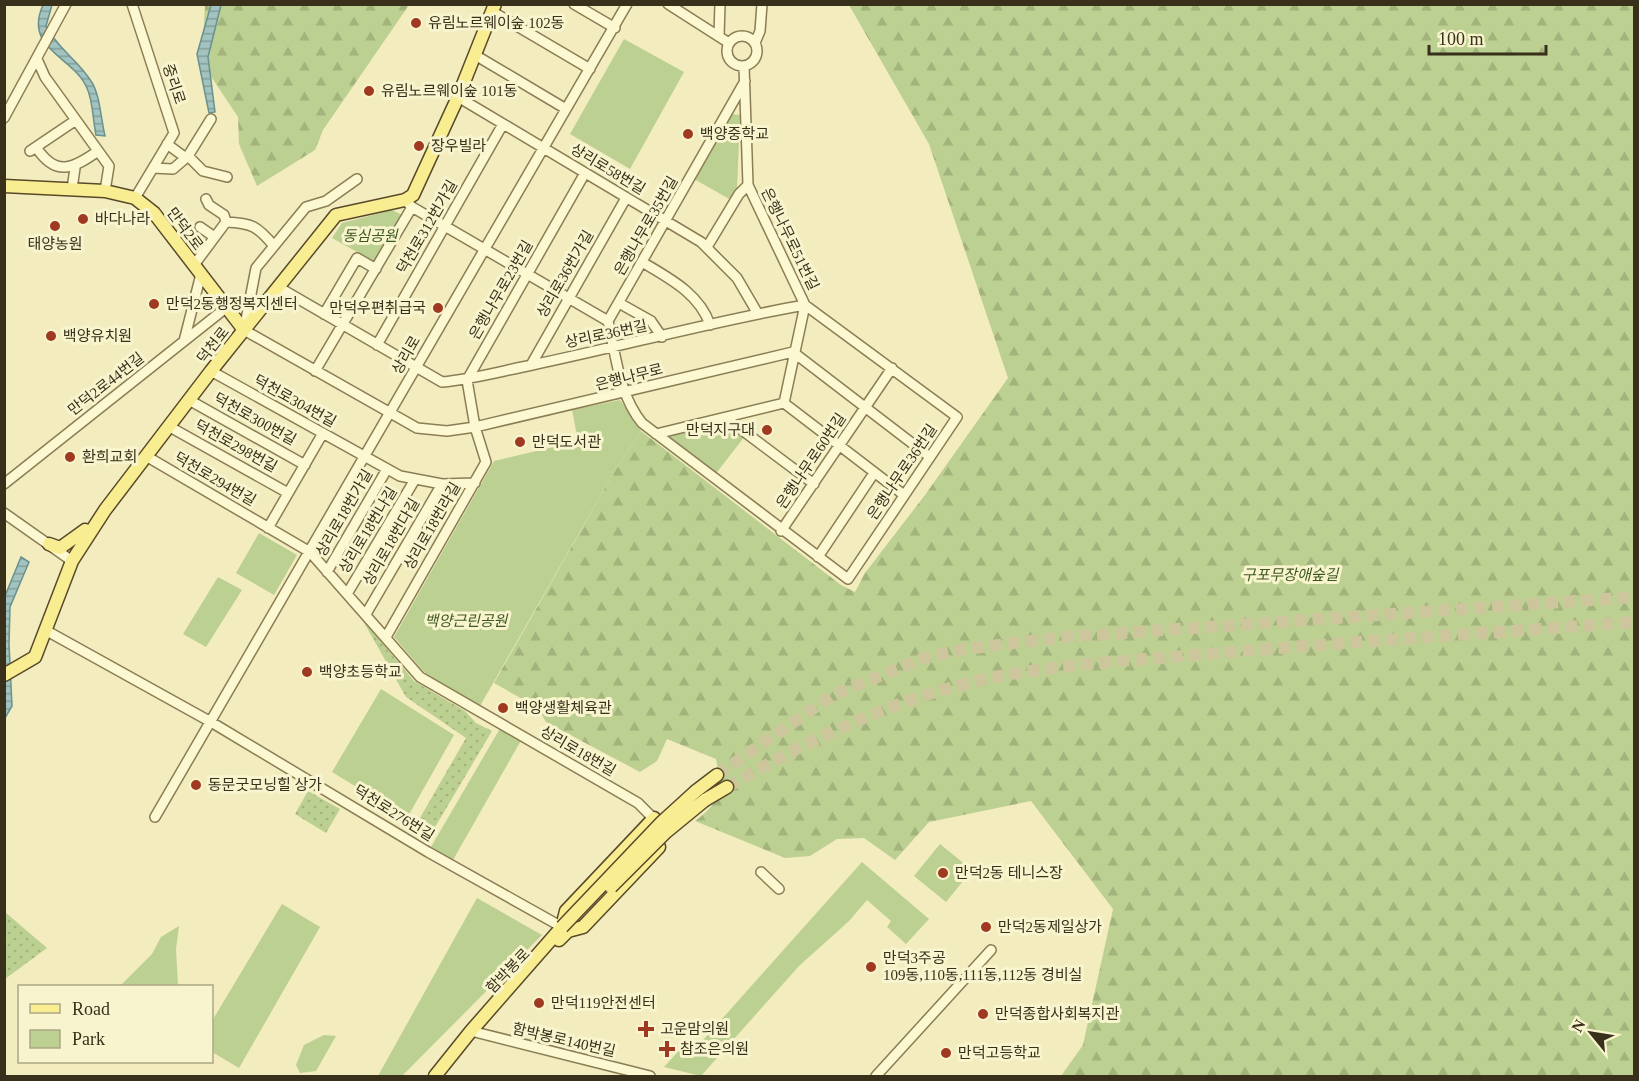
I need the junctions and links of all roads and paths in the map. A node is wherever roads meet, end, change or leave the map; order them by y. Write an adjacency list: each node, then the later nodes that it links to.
1 (66, 4): 14 (street)
2 (132, 4): 24 (street, 중리로)
3 (574, 4): 9 (street)
4 (627, 4): 9 (street, 상리로)
5 (720, 4): 10 (street)
6 (762, 4): 12 (street)
7 (673, 6): 10 (street)
8 (494, 8): 13 (main road); 16 (street)
9 (615, 28): 16 (street, 상리로)
10 (718, 36): 11 (street)
11 (729, 43): 12 (street); 15 (street)
12 (754, 43): 15 (street)
13 (475, 55): 18 (main road); 19 (street)
14 (37, 59): 20 (street); 22 (street)
15 (744, 66): 17 (street, 은행나무로51번길)
16 (590, 69): 19 (street, 상리로)
17 (745, 81): 33 (street, 은행나무로51번길); 41 (street, 은행나무로35번길)
18 (458, 98): 23 (street, 상리로58번길); 40 (main road)
19 (566, 109): 25 (street, 상리로)
20 (4, 118)
21 (211, 119): 27 (street)
22 (76, 120): 26 (street); 28 (street)
23 (503, 124): 25 (street, 상리로58번길); 43 (street, 덕천로312번가길)
24 (168, 144): 27 (street); 29 (street)
25 (543, 147): 30 (street, 상리로58번길); 48 (street, 상리로)
26 (99, 151): 28 (street); 36 (street)
27 (187, 157): 29 (street); 31 (street)
28 (75, 168): 35 (street)
29 (153, 168): 37 (street)
30 (585, 173): 38 (street, 상리로58번길); 52 (street, 은행나무로23번길)
31 (227, 177)
32 (357, 179): 46 (street)
33 (748, 185): 47 (street); 56 (street, 은행나무로51번길)
34 (4, 186): 35 (main road, 만덕2로)
35 (72, 189): 36 (main road, 만덕2로)
36 (105, 191): 37 (main road, 만덕2로)
37 (135, 198): 51 (main road, 만덕2로)
38 (626, 198): 41 (street, 상리로58번길); 54 (street, 상리로36번가길)
39 (206, 199): 42 (street)
40 (408, 204): 43 (street); 50 (street); 53 (main road, 덕천로)
41 (666, 221): 47 (street, 상리로58번길); 49 (street, 은행나무로35번길)
42 (226, 222): 45 (street); 46 (street)
43 (445, 226): 48 (street); 66 (street, 덕천로312번가길)
44 (200, 227): 45 (street)
45 (213, 236): 51 (street)
46 (274, 246): 63 (street)
47 (707, 247): 59 (street, 상리로58번길)
48 (484, 249): 52 (street); 70 (street, 상리로)
49 (642, 262): 55 (street, 은행나무로35번길); 62 (street)
50 (376, 269): 58 (street); 61 (street)
51 (197, 270): 57 (main road, 만덕2로); 65 (street)
52 (526, 275): 54 (street); 74 (street, 은행나무로23번길)
53 (278, 287): 58 (street, 상리로36번길); 63 (main road, 덕천로)
54 (567, 298): 60 (street); 69 (street, 상리로36번가길)
55 (619, 303): 60 (street, 은행나무로35번길); 64 (street)
56 (805, 305): 59 (street, 상리로36번길); 68 (street, 은행나무로51번길); 71 (street, 은행나무로36번길)
57 (227, 307): 63 (main road, 만덕2로); 65 (street, 만덕2로44번길)
58 (324, 314): 61 (street, 상리로36번길)
59 (758, 314): 62 (street, 상리로36번길)
60 (608, 321): 67 (street)
61 (343, 325): 66 (street, 상리로36번길); 73 (street)
62 (710, 325): 64 (street, 상리로36번길)
63 (244, 330): 72 (main road, 덕천로); 73 (street, 은행나무로)
64 (662, 337): 67 (street, 상리로36번길)
65 (184, 342): 95 (street, 만덕2로44번길)
66 (377, 345): 70 (street, 상리로36번길)
67 (614, 348): 69 (street, 상리로36번길); 75 (street)
68 (793, 352): 75 (street, 은행나무로); 77 (street, 은행나무로51번길); 78 (street)
69 (531, 365): 74 (street, 상리로36번길)
70 (416, 368): 74 (street, 상리로36번길); 79 (street, 상리로)
71 (892, 368): 78 (street, 은행나무로60번길); 88 (street, 은행나무로36번길)
72 (211, 371): 76 (main road, 덕천로); 83 (street, 덕천로304번길)
73 (315, 371): 79 (street, 은행나무로)
74 (468, 380): 82 (street)
75 (625, 394): 82 (street, 은행나무로); 84 (street, 은행나무로36번길)
76 (189, 400): 81 (main road, 덕천로); 89 (street, 덕천로300번길)
77 (784, 403): 80 (street); 85 (street)
78 (865, 408): 85 (street, 은행나무로60번길); 88 (street)
79 (389, 414): 82 (street, 은행나무로); 87 (street, 상리로)
80 (726, 418): 84 (street); 94 (street)
81 (170, 427): 86 (main road, 덕천로); 97 (street, 덕천로298번길)
82 (475, 428): 93 (street, 상리로18번라길)
83 (323, 433): 87 (street, 덕천로304번길); 89 (street)
84 (656, 434): 102 (street, 은행나무로36번길)
85 (840, 446): 91 (street); 94 (street, 은행나무로60번길)
86 (146, 456): 99 (main road, 덕천로); 101 (street, 덕천로294번길)
87 (364, 457): 90 (street, 덕천로304번길); 104 (street, 상리로)
88 (930, 457): 98 (street, 은행나무로36번길)
89 (305, 465): 97 (street)
90 (387, 469): 92 (street, 덕천로304번길); 107 (street, 상리로18번가길)
91 (874, 473): 98 (street); 105 (street, 은행나무로36번길)
92 (414, 481): 96 (street, 덕천로304번길); 108 (street, 상리로18번나길)
93 (475, 483): 96 (street, 덕천로304번길); 111 (street, 상리로18번라길)
94 (814, 483): 102 (street, 은행나무로60번길)
95 (4, 484)
96 (441, 484): 109 (street, 상리로18번다길)
97 (288, 493): 101 (street)
98 (904, 495): 105 (street, 은행나무로36번길)
99 (105, 510): 103 (main road); 106 (main road, 덕천로)
100 (4, 513): 103 (street)
101 (268, 528): 104 (street, 덕천로294번길)
102 (781, 531): 105 (street, 은행나무로36번길)
103 (49, 544): 106 (street)
104 (310, 552): 107 (street, 상리로18번길); 113 (street, 상리로)
105 (818, 557)
106 (72, 561): 110 (main road, 덕천로)
107 (327, 572): 108 (street, 상리로18번길)
108 (347, 594): 109 (street, 상리로18번길)
109 (366, 614): 111 (street, 상리로18번길)
110 (47, 631): 112 (main road, 덕천로); 113 (street, 덕천로276번길)
111 (386, 637): 118 (street, 상리로18번길)
112 (4, 675)
113 (211, 722): 117 (street); 122 (street, 덕천로276번길)
114 (717, 775): 116 (main road)
115 (727, 787): 116 (main road)
116 (700, 796): 122 (main road, bridge)
117 (155, 817)
118 (654, 818): 119 (street, 상리로18번길); 122 (main road)
119 (668, 838): 122 (main road)
120 (761, 872): 121 (street)
121 (778, 889)
122 (565, 929): 124 (main road, 함박봉로)
123 (992, 950): 127 (street)
124 (471, 1031): 125 (main road, 함박봉로); 126 (street, 함박봉로140번길)
125 (435, 1077)
126 (650, 1077)
127 (876, 1077)

